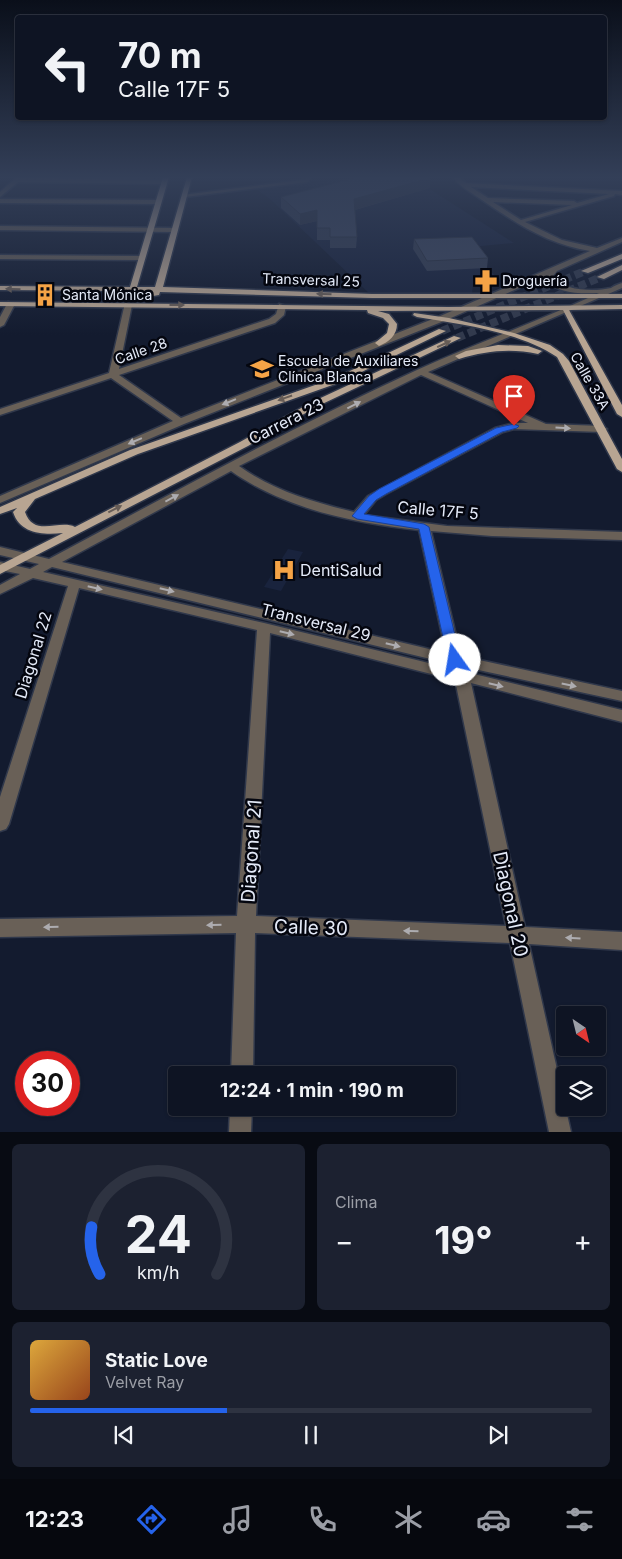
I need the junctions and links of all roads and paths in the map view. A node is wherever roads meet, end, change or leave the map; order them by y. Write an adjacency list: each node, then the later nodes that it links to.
1 (149, 229): 9 (main road)
2 (171, 230): 3 (street)
3 (176, 230): 17 (main road)
4 (535, 230): 6 (street)
5 (622, 240): 6 (street)
6 (598, 250): 10 (street)
7 (0, 256): 9 (street)
8 (622, 256): 12 (main road)
9 (140, 258): 16 (main road)
10 (559, 266): 14 (street); 19 (street)
11 (622, 267): 13 (main road)
12 (585, 271)
13 (601, 276)
14 (622, 285): 18 (street, Carrera 23)
15 (0, 288): 16 (main road, Transversal 25, one-way to 15)
16 (132, 290): 17 (main road, Transversal 25); 23 (main road)
17 (158, 290): 19 (main road, Transversal 25, one-way to 17); 23 (main road)
18 (600, 295): 19 (main road, Transversal 25); 20 (main road, Transversal 25); 26 (street, Carrera 23)
19 (492, 296): 29 (street)
20 (622, 296)
21 (0, 304): 22 (main road, Transversal 25)
22 (11, 304): 23 (main road, Transversal 25); 32 (street)
23 (128, 305): 24 (main road, Transversal 25, one-way to 24); 40 (street)
24 (282, 306): 25 (main road, Transversal 25); 40 (street, Calle 28)
25 (340, 307): 28 (main road, Transversal 25); 29 (main road, Transversal 25)
26 (575, 307): 27 (main road, Transversal 25); 29 (main road, Transversal 25); 30 (street, Carrera 23)
27 (622, 307)
28 (364, 309): 31 (main road, Transversal 25); 36 (main road)
29 (463, 309): 31 (street)
30 (566, 311): 34 (street, Carrera 23); 42 (main road, Calle 33A)
31 (441, 318): 34 (main road, Transversal 25); 36 (street)
32 (0, 325)
33 (442, 331): 48 (main road, Carrera 23, one-way to 48)
34 (509, 335): 37 (street, Carrera 23); 38 (main road, Calle 33A)
35 (457, 338): 52 (main road, Carrera 23, one-way to 35)
36 (379, 343): 43 (street, one-way to 43)
37 (459, 356): 38 (main road); 39 (street, Carrera 23)
38 (568, 370): 45 (main road, Calle 33A)
39 (420, 372): 44 (street); 46 (street, Carrera 23, one-way to 39)
40 (113, 375): 41 (street, Calle 28); 43 (street)
41 (0, 412)
42 (622, 414)
43 (180, 422): 49 (street, one-way to 49)
44 (544, 426): 45 (street, one-way to 45); 51 (street)
45 (602, 429): 47 (main road, Calle 33A)
46 (232, 466): 51 (street, Calle 17F 5); 57 (street, Carrera 23, one-way to 46)
47 (622, 469)
48 (40, 492): 50 (main road, Carrera 23); 52 (main road)
49 (0, 500)
50 (0, 511)
51 (357, 516): 53 (street, Calle 17F 5)
52 (88, 523): 56 (main road, Carrera 23)
53 (424, 527): 54 (street, Calle 17F 5); 63 (street, Diagonal 20)
54 (622, 536)
55 (0, 551): 56 (street, Transversal 29)
56 (25, 556): 57 (street, Transversal 29); 58 (main road, Carrera 23)
57 (52, 562): 59 (street, Carrera 23); 63 (street, Transversal 29, one-way to 63)
58 (2, 567): 59 (street, Transversal 29)
59 (31, 573): 60 (street, Transversal 29); 61 (street, Carrera 23)
60 (75, 583): 62 (street, Transversal 29, one-way to 62); 66 (street, Diagonal 22)
61 (0, 590)
62 (264, 628): 63 (street, Transversal 29, one-way to 63); 67 (street, Diagonal 21)
63 (458, 668): 64 (street, Transversal 29, one-way to 64); 65 (street, Transversal 29, one-way to 65); 69 (street, Diagonal 20)
64 (622, 696)
65 (622, 716)
66 (0, 824)
67 (246, 924): 68 (street, Calle 30, one-way to 68); 69 (street, Calle 30, one-way to 67); 71 (street, Diagonal 21)
68 (0, 928)
69 (518, 935): 70 (street, Calle 30, one-way to 69); 74 (street, Diagonal 20)
70 (622, 941)
71 (242, 1066)
72 (241, 1116): 73 (street)
73 (240, 1132)
74 (560, 1132)

